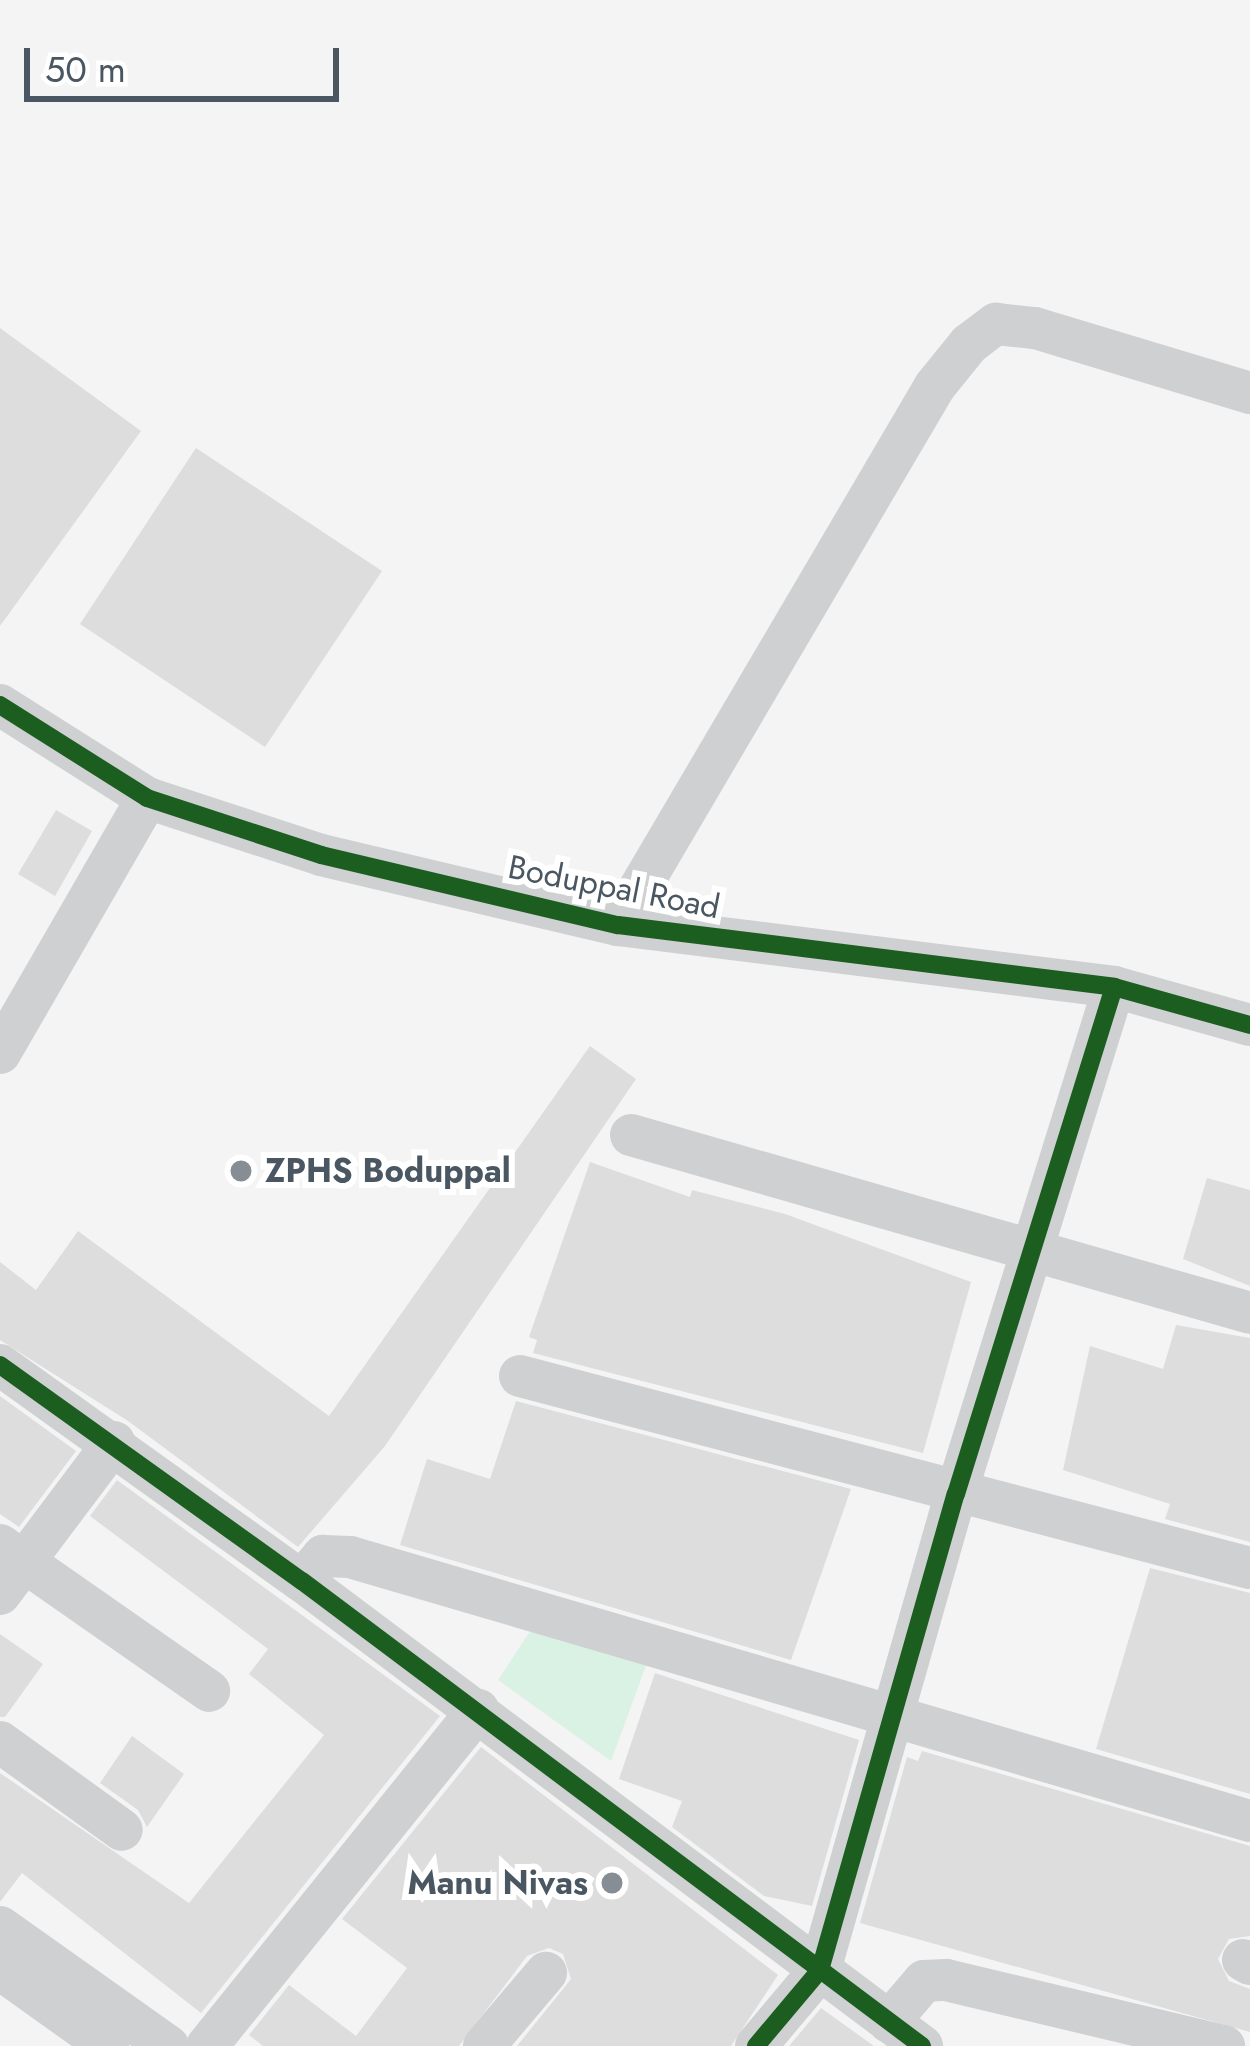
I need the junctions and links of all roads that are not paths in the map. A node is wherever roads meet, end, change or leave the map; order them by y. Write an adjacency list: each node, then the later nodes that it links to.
1 (1250, 394): 4 (street)
2 (0, 705): 3 (street, Boduppal Road)
3 (147, 798): 4 (street, Boduppal Road); 7 (street)
4 (618, 925): 5 (street, Boduppal Road)
5 (1114, 988): 6 (street, Boduppal Road); 9 (street)
6 (1250, 1025)
7 (0, 1053)
8 (631, 1135): 9 (street)
9 (1033, 1247): 10 (street); 14 (street)
10 (1250, 1312)
11 (0, 1365): 13 (street)
12 (520, 1376): 14 (street)
13 (114, 1442): 15 (street); 17 (street)
14 (956, 1494): 16 (street); 20 (street)
15 (8, 1567): 18 (street)
16 (1250, 1568)
17 (302, 1581): 19 (street); 20 (street)
18 (209, 1691)
19 (478, 1710): 25 (street); 31 (street)
20 (893, 1712): 22 (street); 25 (street)
21 (0, 1742): 23 (street)
22 (1250, 1821)
23 (122, 1830)
24 (0, 1927): 30 (street)
25 (820, 1970): 28 (street); 33 (street)
26 (546, 1972): 32 (street)
27 (4, 1979): 29 (street)
28 (906, 2034): 34 (street)
29 (108, 2046)
30 (168, 2046)
31 (207, 2046)
32 (484, 2046)
33 (756, 2046)
34 (1224, 2046)

